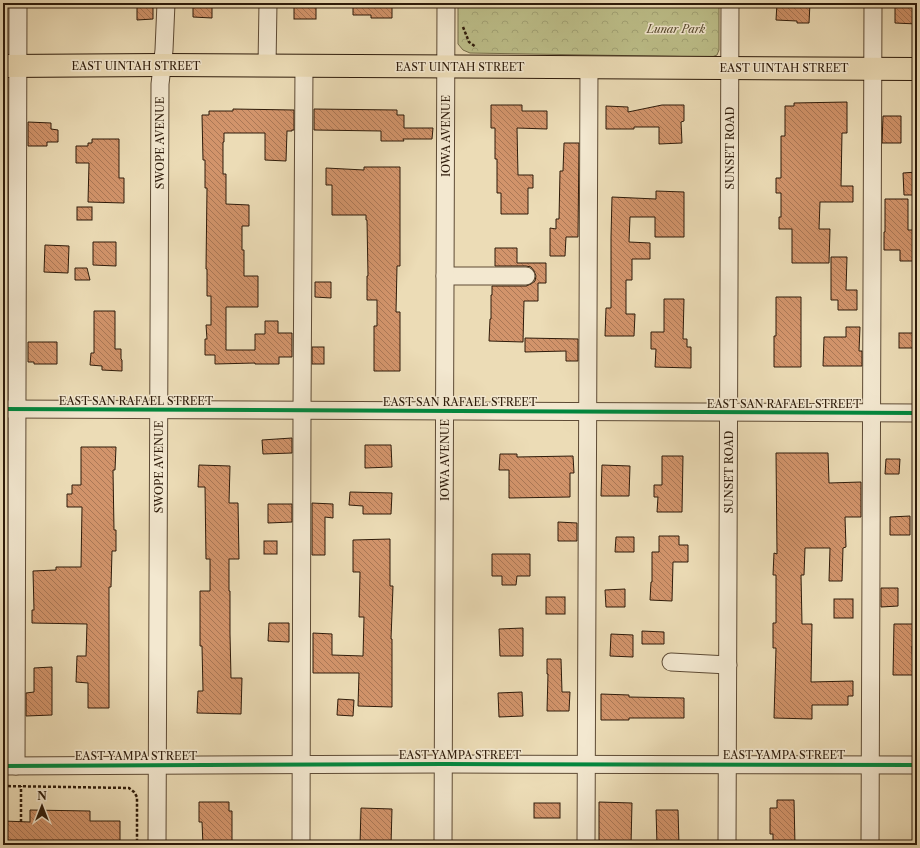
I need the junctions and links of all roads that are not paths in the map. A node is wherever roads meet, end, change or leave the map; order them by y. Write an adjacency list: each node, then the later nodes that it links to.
1 (18, 3): 8 (street)
2 (166, 3): 7 (street, SWOPE AVENUE)
3 (268, 3): 9 (street)
4 (446, 3): 11 (street, IOWA AVENUE)
5 (730, 3): 13 (street, SUNSET ROAD)
6 (873, 3): 14 (street)
7 (163, 65): 8 (main road, EAST UINTAH STREET); 9 (main road, EAST UINTAH STREET); 19 (street, SWOPE AVENUE)
8 (10, 66): 18 (street)
9 (267, 66): 10 (main road, EAST UINTAH STREET)
10 (304, 66): 11 (main road, EAST UINTAH STREET); 20 (street)
11 (446, 67): 12 (main road, EAST UINTAH STREET); 16 (street, IOWA AVENUE)
12 (589, 67): 13 (main road, EAST UINTAH STREET); 22 (street)
13 (730, 68): 14 (main road, EAST UINTAH STREET); 23 (street, SUNSET ROAD)
14 (872, 69): 15 (main road, EAST UINTAH STREET); 24 (street)
15 (917, 69)
16 (445, 276): 17 (street); 21 (street, IOWA AVENUE)
17 (526, 276)
18 (10, 409): 19 (street, EAST SAN RAFAEL STREET); 35 (street)
19 (159, 410): 20 (street, EAST SAN RAFAEL STREET); 32 (street, SWOPE AVENUE)
20 (302, 411): 21 (street, EAST SAN RAFAEL STREET); 28 (street)
21 (445, 412): 22 (street, EAST SAN RAFAEL STREET); 29 (street, IOWA AVENUE)
22 (588, 412): 23 (street, EAST SAN RAFAEL STREET); 30 (street)
23 (729, 412): 24 (street, EAST SAN RAFAEL STREET); 27 (street, SUNSET ROAD)
24 (871, 413): 25 (street, EAST SAN RAFAEL STREET); 33 (street)
25 (917, 413)
26 (671, 662): 27 (street)
27 (728, 665): 31 (street, SUNSET ROAD)
28 (302, 764): 29 (street, EAST YAMPA STREET); 32 (street, EAST YAMPA STREET); 37 (street)
29 (444, 764): 30 (street, EAST YAMPA STREET); 38 (street, IOWA AVENUE)
30 (586, 764): 31 (street, EAST YAMPA STREET); 39 (street)
31 (727, 764): 33 (street, EAST YAMPA STREET); 40 (street, SUNSET ROAD)
32 (157, 765): 35 (street, EAST YAMPA STREET); 36 (street, SWOPE AVENUE)
33 (870, 765): 34 (street, EAST YAMPA STREET); 41 (street)
34 (917, 765)
35 (9, 766)
36 (157, 845)
37 (302, 845)
38 (443, 845)
39 (586, 845)
40 (727, 845)
41 (870, 845)

